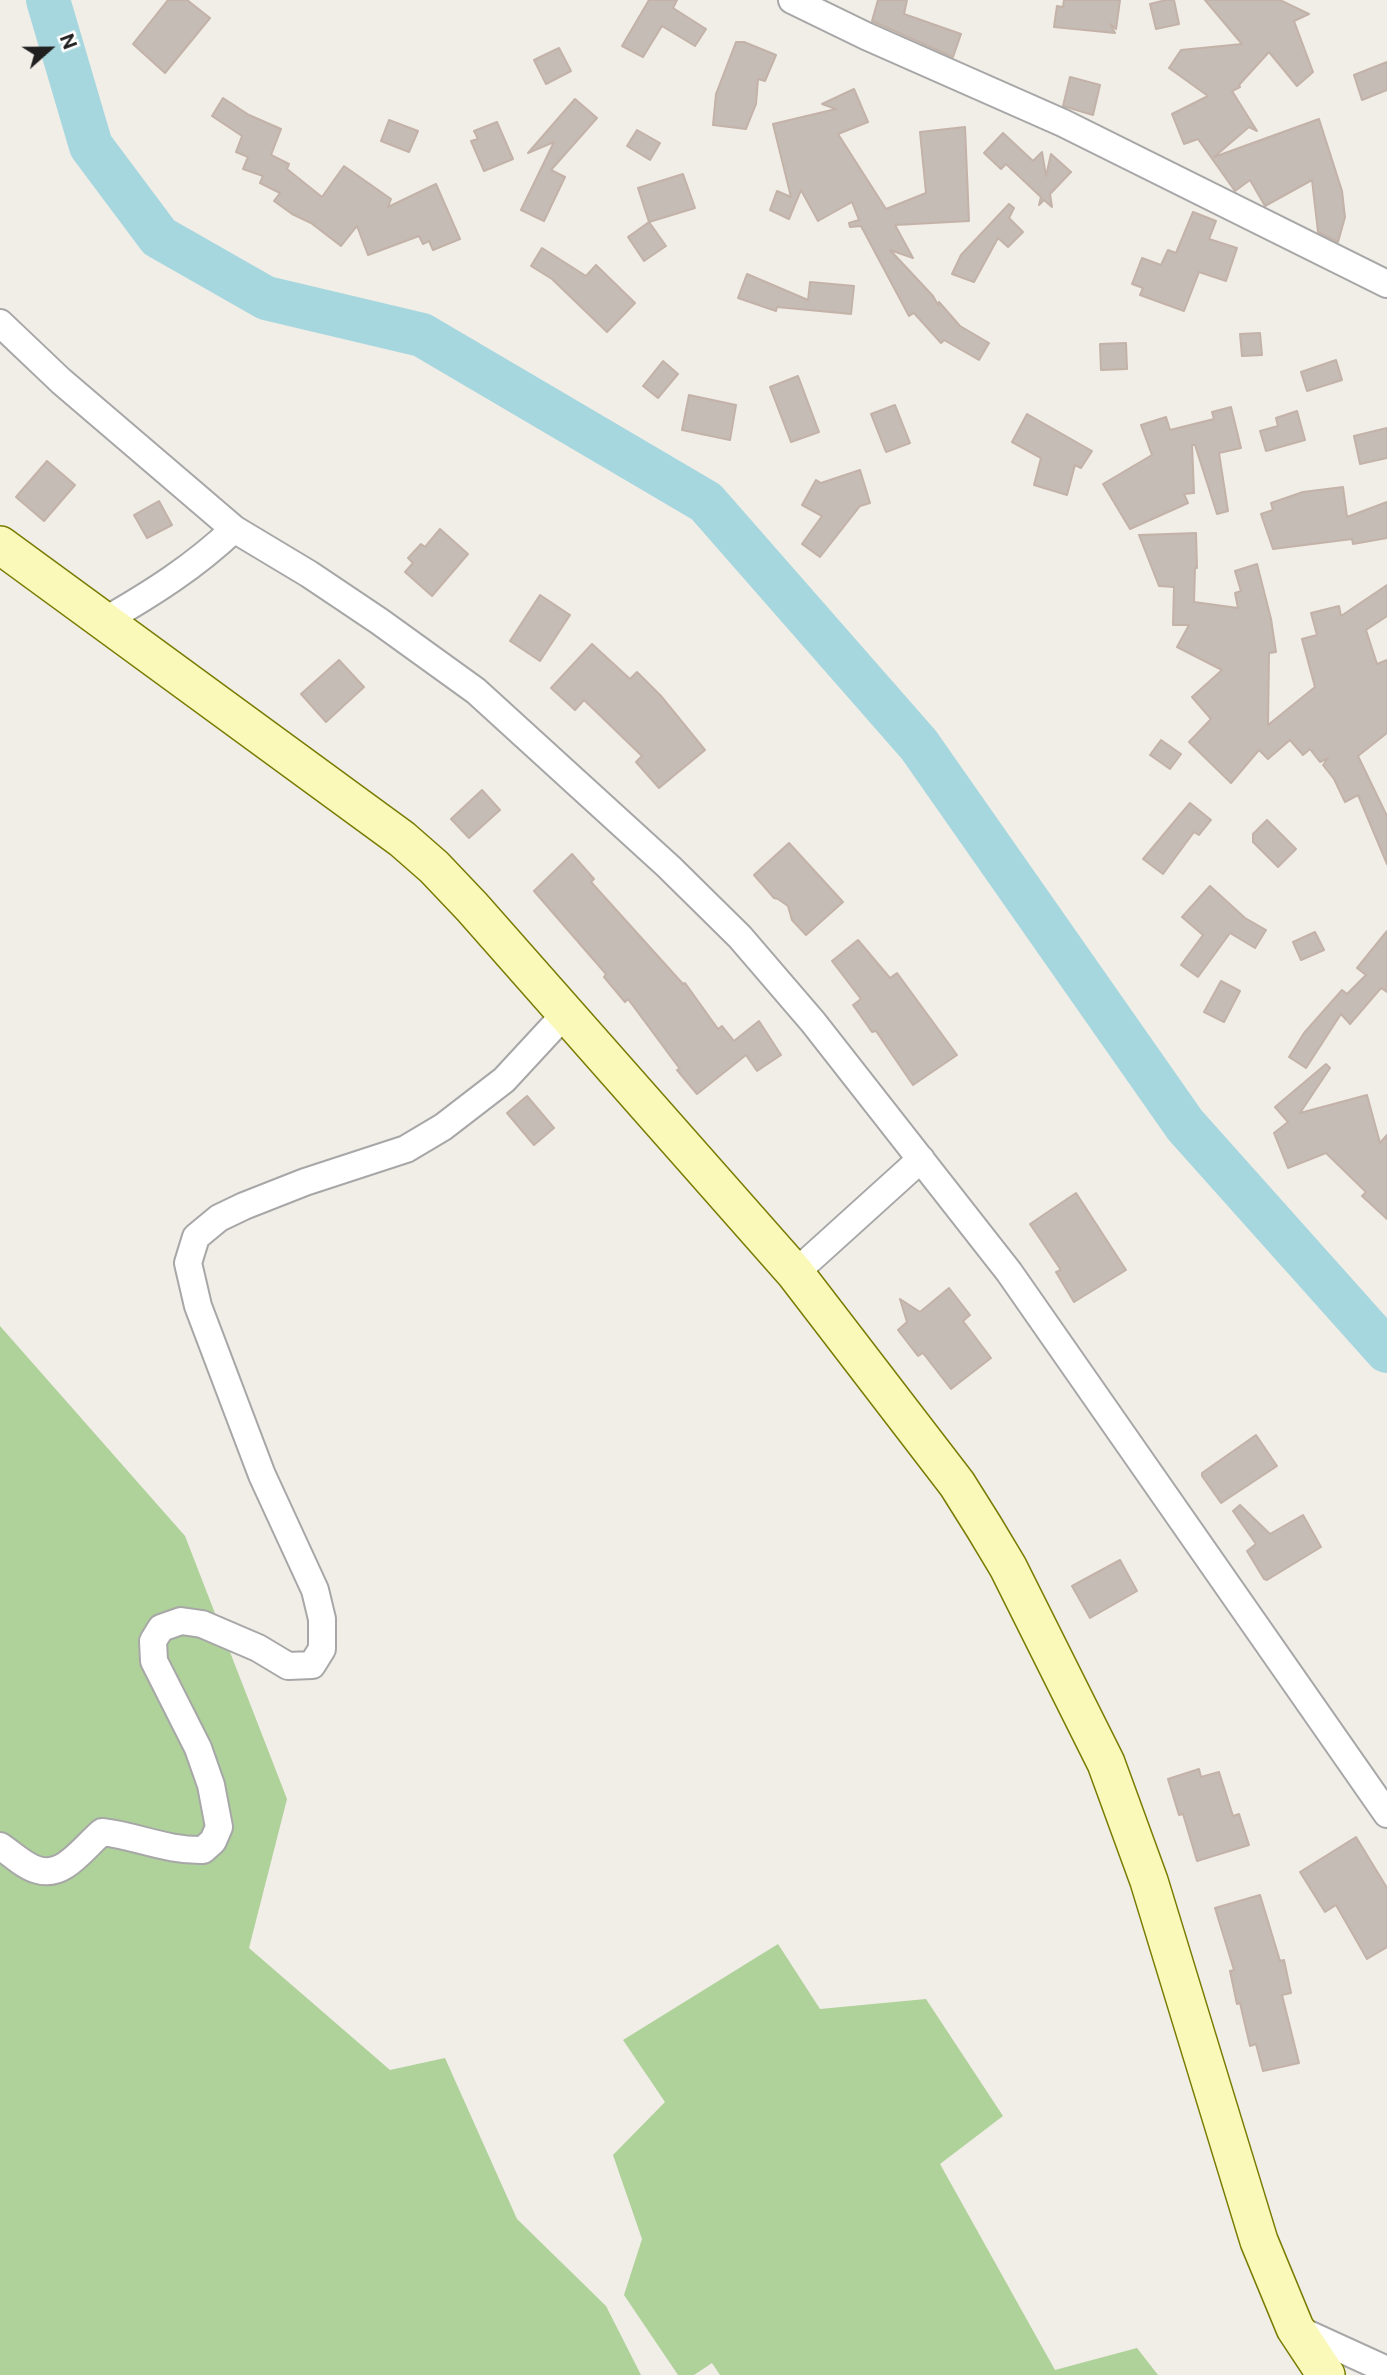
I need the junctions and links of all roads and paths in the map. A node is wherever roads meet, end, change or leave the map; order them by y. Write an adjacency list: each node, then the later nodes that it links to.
1 (792, 0): 2 (street)
2 (1387, 284)
3 (0, 323): 4 (street)
4 (234, 529): 6 (street); 8 (street)
5 (0, 545): 6 (street)
6 (104, 621): 7 (street)
7 (566, 1013): 9 (street); 11 (street)
8 (921, 1159): 9 (street); 10 (street)
9 (795, 1273): 12 (street)
10 (1387, 1814)
11 (0, 1846)
12 (1295, 2328): 13 (street); 14 (street)
13 (1387, 2370)
14 (1326, 2375)

